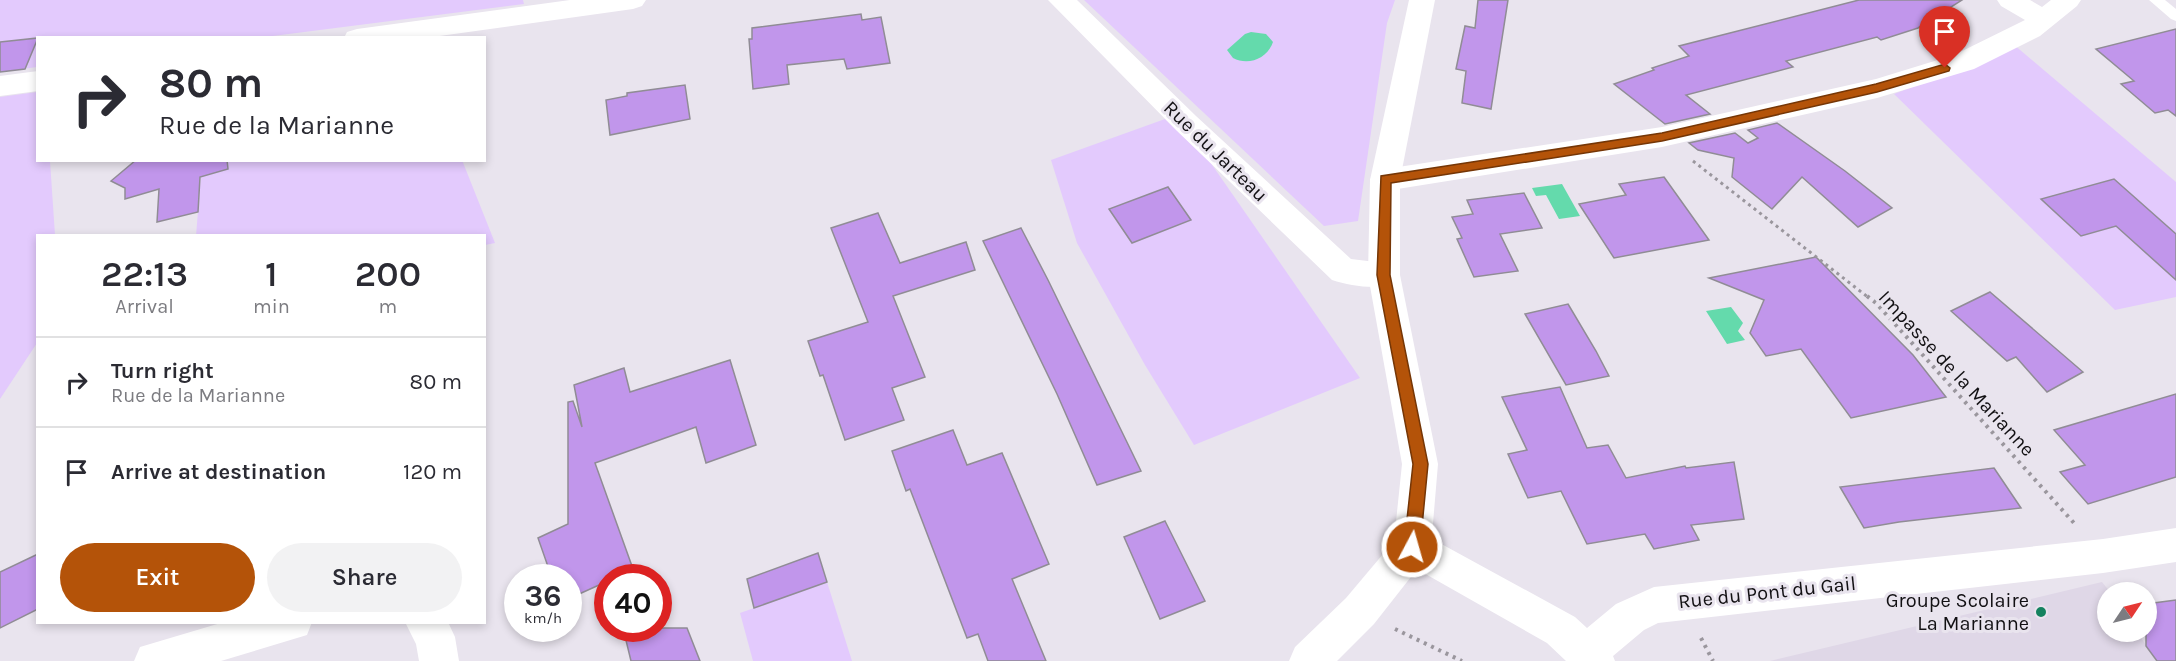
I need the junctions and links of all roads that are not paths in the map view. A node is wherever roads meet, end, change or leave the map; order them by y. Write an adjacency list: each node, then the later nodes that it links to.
1 (633, 0): 9 (street)
2 (1061, 0): 13 (street, Rue du Jarteau)
3 (1422, 0): 12 (street)
4 (2010, 0): 8 (street)
5 (2068, 0): 8 (street)
6 (2156, 0): 7 (lane)
7 (2176, 16)
8 (2044, 19): 12 (street)
9 (372, 36)
10 (36, 81): 11 (street)
11 (0, 86)
12 (1385, 180): 13 (street)
13 (1384, 275): 15 (street)
14 (2176, 545): 18 (street, Rue du Pont du Gail)
15 (1412, 547): 18 (street); 21 (street)
16 (286, 624): 19 (street)
17 (425, 624): 20 (street)
18 (1592, 657)
19 (154, 661)
20 (439, 661)
21 (1309, 661)

